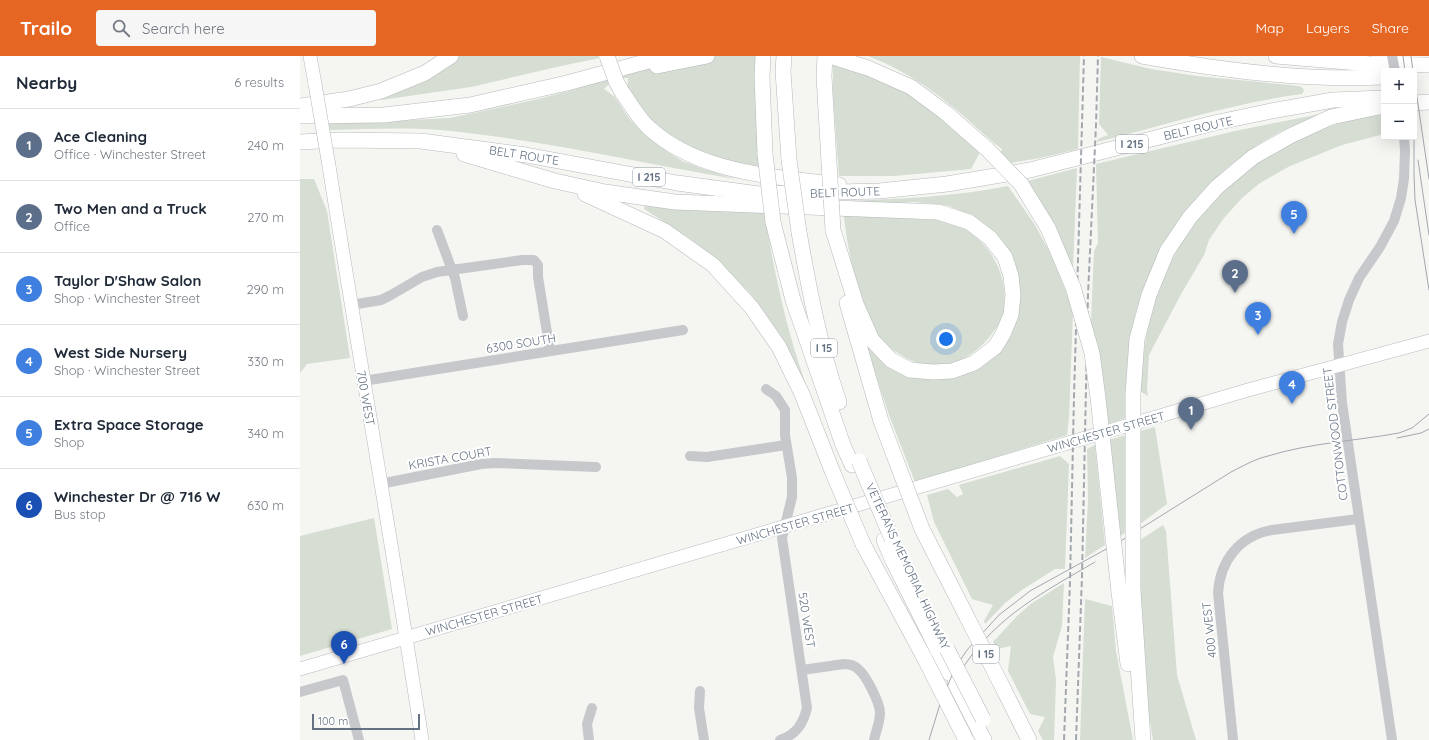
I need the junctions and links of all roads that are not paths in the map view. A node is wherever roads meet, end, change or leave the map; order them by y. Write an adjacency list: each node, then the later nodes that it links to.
1 (310, 56): 35 (main road, 700 WEST, bridge)
2 (451, 56): 24 (highway)
3 (607, 56): 31 (highway, bridge)
4 (667, 56): 18 (highway)
5 (707, 56): 18 (highway)
6 (763, 56): 45 (highway, bridge)
7 (825, 56): 33 (highway, I 15, bridge)
8 (830, 56): 51 (highway, bridge)
9 (1142, 56): 17 (highway)
10 (1276, 56): 13 (highway)
11 (1392, 56): 14 (street, bridge)
12 (784, 63): 45 (highway, VETERANS MEMORIAL HIGHWAY / I 15, bridge)
13 (1429, 65)
14 (1394, 68)
15 (1429, 75): 16 (highway)
16 (1417, 76)
17 (1381, 77)
18 (567, 83): 26 (highway)
19 (1417, 96): 20 (highway)
20 (1429, 96)
21 (1381, 98): 31 (highway, BELT ROUTE / I 215)
22 (1429, 102): 23 (highway)
23 (1417, 103)
24 (300, 106)
25 (1381, 107): 51 (highway, bridge)
26 (300, 116)
27 (1404, 140): 40 (street, COTTONWOOD STREET)
28 (421, 141): 29 (highway, BELT ROUTE / I 215); 30 (highway); 31 (highway, BELT ROUTE / I 215)
29 (300, 142)
30 (555, 181): 33 (highway); 64 (highway, bridge)
31 (879, 191)
32 (437, 230): 34 (street)
33 (833, 230): 67 (highway, I 15, bridge)
34 (452, 270): 35 (street); 36 (street); 39 (street)
35 (351, 305): 41 (main road, 700 WEST)
36 (463, 316)
37 (683, 330): 39 (street, 6300 SOUTH)
38 (1429, 341): 40 (main road, WINCHESTER STREET)
39 (550, 351): 41 (street, 6300 SOUTH)
40 (1339, 365): 48 (street, COTTONWOOD STREET); 49 (main road, WINCHESTER STREET)
41 (363, 381): 47 (main road, 700 WEST)
42 (766, 389): 43 (street, 520 WEST)
43 (786, 445): 44 (street); 49 (street, 520 WEST)
44 (690, 456)
45 (855, 463): 50 (highway, VETERANS MEMORIAL HIGHWAY / I 15, bridge)
46 (596, 467): 47 (street, KRISTA COURT)
47 (380, 484): 52 (main road, 700 WEST)
48 (1358, 519): 69 (street, 400 WEST); 70 (street, COTTONWOOD STREET)
49 (786, 526): 52 (main road, WINCHESTER STREET); 54 (street, 520 WEST)
50 (888, 540): 65 (highway); 66 (highway, VETERANS MEMORIAL HIGHWAY / I 15, bridge)
51 (1126, 591): 68 (highway)
52 (406, 638): 53 (main road, WINCHESTER STREET); 59 (main road, 700 WEST)
53 (300, 669)
54 (802, 670): 62 (street, 520 WEST); 63 (street)
55 (700, 691): 61 (street)
56 (300, 692): 58 (street)
57 (592, 708): 60 (street)
58 (359, 740)
59 (422, 740)
60 (589, 740)
61 (704, 740)
62 (780, 740)
63 (874, 740)
64 (966, 740)
65 (984, 740)
66 (992, 740)
67 (1029, 740)
68 (1143, 740)
69 (1233, 740)
70 (1392, 740)

